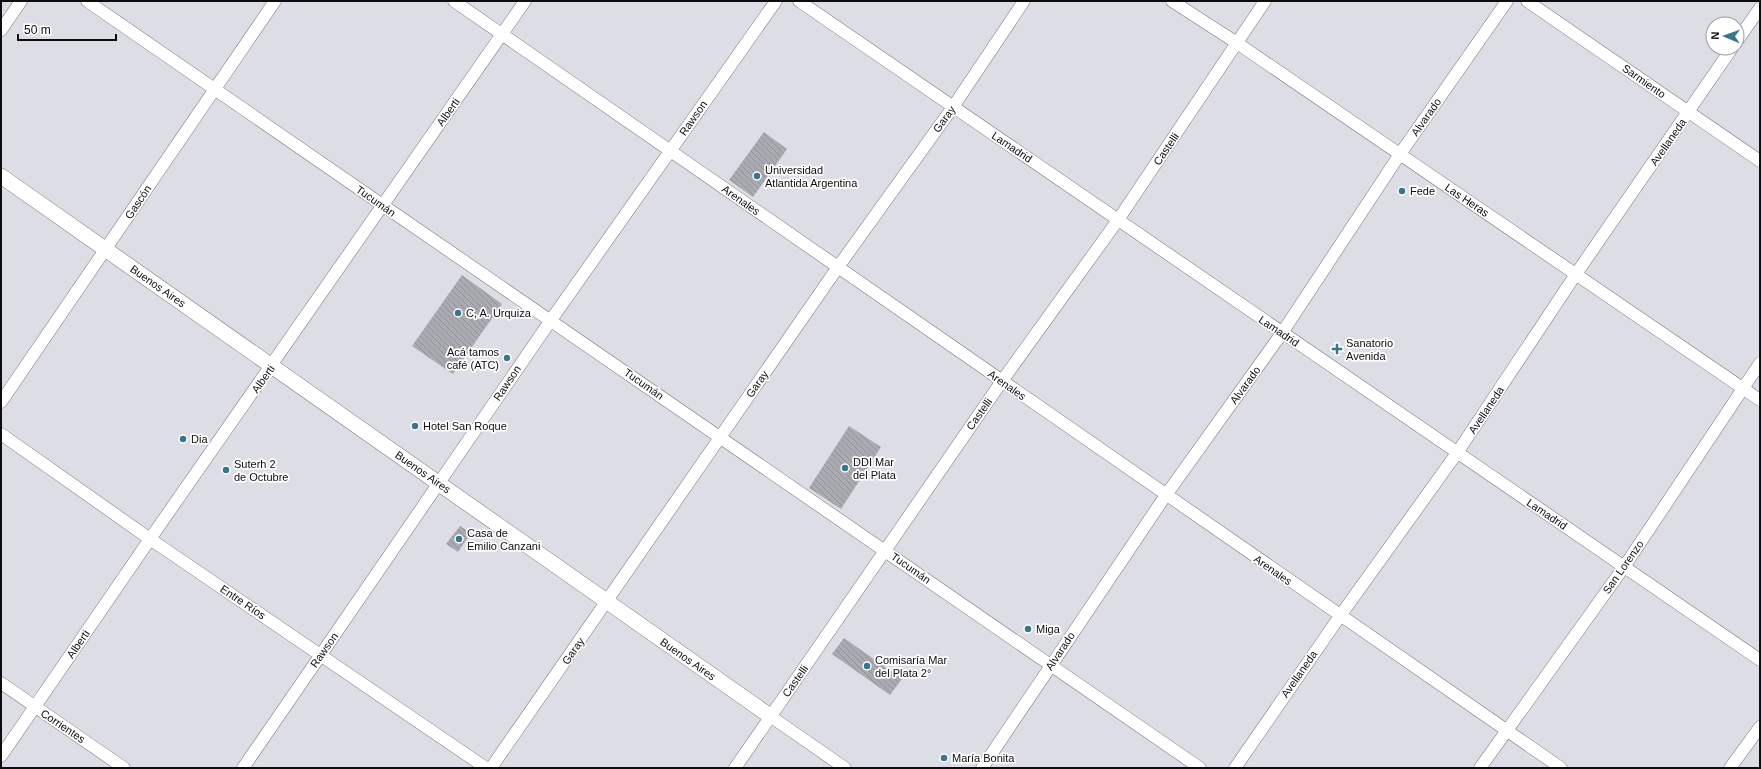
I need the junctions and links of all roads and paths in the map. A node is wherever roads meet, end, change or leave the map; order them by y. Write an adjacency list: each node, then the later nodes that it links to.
1 (21, 1): 14 (street)
2 (87, 1): 19 (street, Tucumán)
3 (275, 1): 19 (street, Gascón)
4 (454, 1): 16 (street, Arenales)
5 (525, 1): 16 (street, Alberti)
6 (776, 1): 22 (street, Rawson)
7 (799, 1): 20 (street, Lamadrid)
8 (1024, 1): 20 (street, Garay)
9 (1172, 1): 17 (street, Las Heras)
10 (1265, 1): 17 (street, Castelli)
11 (1507, 1): 23 (street, Alvarado)
12 (1527, 1): 21 (street, Sarmiento)
13 (1760, 8): 15 (street)
14 (1, 30)
15 (1745, 30)
16 (502, 35): 22 (street, Arenales); 26 (street, Alberti)
17 (1237, 43): 23 (street, Las Heras); 27 (street, Castelli)
18 (1726, 56): 21 (street, Avellaneda)
19 (214, 89): 26 (street, Tucumán); 28 (street, Gascón)
20 (953, 107): 27 (street, Lamadrid); 29 (street, Garay)
21 (1688, 112): 24 (street, Sarmiento); 30 (street, Avellaneda)
22 (669, 151): 29 (street, Arenales); 31 (street, Rawson)
23 (1400, 154): 30 (street, Las Heras); 32 (street, Alvarado)
24 (1760, 161)
25 (1, 176): 28 (street, Buenos Aires)
26 (383, 206): 31 (street, Tucumán); 34 (street, Alberti)
27 (1118, 220): 32 (street, Lamadrid); 35 (street, Castelli)
28 (106, 249): 34 (street, Buenos Aires); 38 (street, Gascón)
29 (838, 267): 35 (street, Arenales); 40 (street, Garay)
30 (1576, 274): 36 (street, Las Heras); 41 (street, Avellaneda)
31 (551, 320): 40 (street, Tucumán); 42 (street, Rawson)
32 (1282, 333): 41 (street, Lamadrid); 43 (street, Alvarado)
33 (1760, 363): 36 (street, San Lorenzo)
34 (272, 366): 42 (street, Buenos Aires); 44 (street, Alberti)
35 (1002, 381): 43 (street, Arenales); 45 (street, Castelli)
36 (1742, 388): 37 (street, Las Heras); 46 (street, San Lorenzo)
37 (1760, 400)
38 (1, 402)
39 (1, 434): 44 (street, Entre Ríos)
40 (720, 436): 45 (street, Tucumán); 47 (street, Garay)
41 (1457, 453): 46 (street, Lamadrid); 48 (street, Avellaneda)
42 (439, 484): 47 (street, Buenos Aires); 49 (street, Rawson)
43 (1166, 495): 48 (street, Arenales); 51 (street, Alvarado)
44 (150, 539): 49 (street, Entre Ríos); 53 (street, Alberti)
45 (885, 550): 51 (street, Tucumán); 54 (street, Castelli)
46 (1624, 567): 50 (street, Lamadrid); 56 (street, San Lorenzo)
47 (607, 602): 54 (street, Buenos Aires); 61 (street, Garay)
48 (1340, 616): 56 (street, Arenales); 66 (street, Avellaneda)
49 (320, 655): 59 (street, Rawson); 60 (street, Entre Ríos)
50 (1760, 660)
51 (1051, 664): 64 (street, Alvarado); 65 (street, Tucumán)
52 (1, 684): 53 (street, Corrientes)
53 (35, 707): 57 (street, Alberti); 58 (street, Corrientes)
54 (770, 716): 62 (street, Castelli); 63 (street, Buenos Aires)
55 (1760, 727): 69 (street)
56 (1506, 730): 67 (street, San Lorenzo); 68 (street, Arenales)
57 (1, 756)
58 (124, 768)
59 (243, 768)
60 (486, 768)
61 (491, 768)
62 (735, 768)
63 (845, 768)
64 (982, 768)
65 (1200, 768)
66 (1235, 768)
67 (1480, 768)
68 (1561, 768)
69 (1730, 768)

